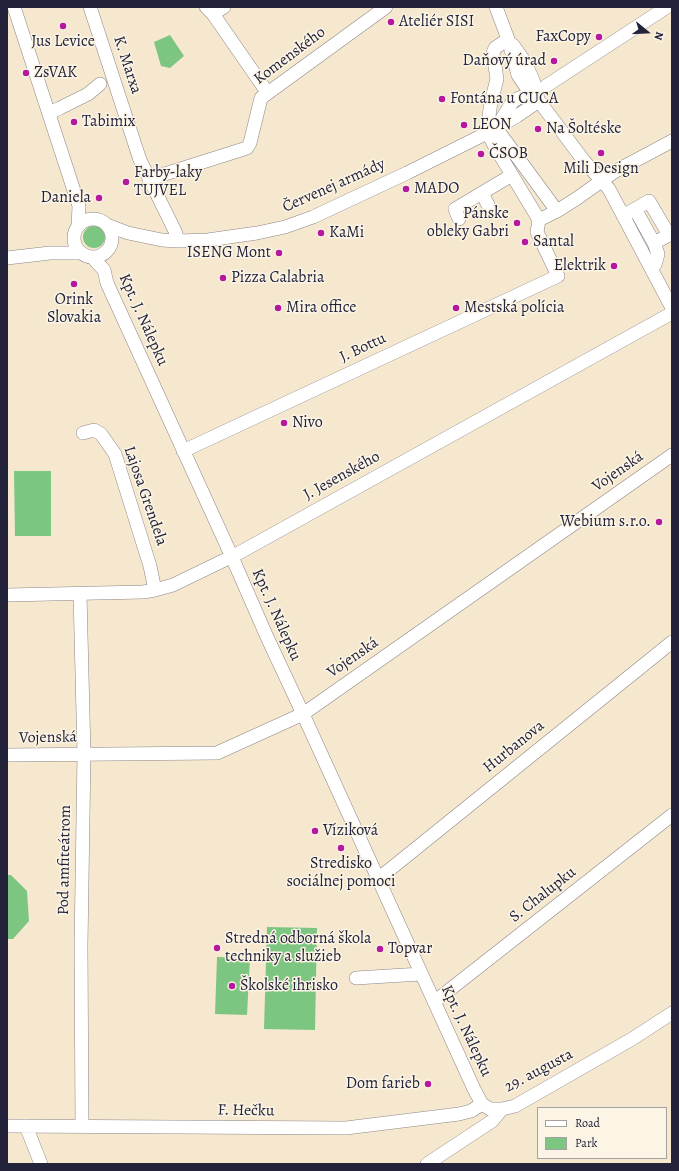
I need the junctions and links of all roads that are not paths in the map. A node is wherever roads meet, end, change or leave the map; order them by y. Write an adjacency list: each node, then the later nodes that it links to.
1 (14, 7): 14 (street)
2 (90, 7): 18 (street, K. Marxa)
3 (386, 7): 11 (street, Komenského)
4 (496, 7): 7 (street)
5 (667, 7): 10 (street)
6 (214, 9): 11 (street)
7 (508, 39): 8 (street); 13 (street); 15 (street)
8 (518, 75): 12 (street); 13 (street)
9 (100, 84): 14 (street)
10 (546, 86)
11 (267, 92): 18 (street, Komenského)
12 (513, 101): 13 (street); 15 (street)
13 (539, 101): 15 (street, Červenej armády); 19 (street)
14 (49, 113): 21 (street)
15 (493, 130): 17 (street); 23 (street); 32 (street, Červenej armády)
16 (672, 142): 19 (street)
17 (512, 175): 20 (street); 27 (street)
18 (149, 179): 32 (street, K. Marxa)
19 (602, 180): 23 (street); 24 (street)
20 (482, 194): 22 (street); 26 (street)
21 (79, 206): 25 (street); 29 (street)
22 (489, 207)
23 (557, 211): 27 (street)
24 (623, 216): 37 (street); 37 (street)
25 (92, 219): 28 (street); 29 (street)
26 (459, 219)
27 (539, 220): 42 (street, J. Bottu)
28 (108, 225): 30 (street, Červenej armády); 33 (street)
29 (78, 226): 31 (street)
30 (128, 233): 32 (street, Červenej armády); 33 (street)
31 (74, 239): 34 (street); 35 (street)
32 (178, 241)
33 (109, 248): 35 (street); 38 (street, Kpt. J. Nálepku)
34 (50, 253): 35 (street); 36 (street)
35 (87, 255): 38 (street, Kpt. J. Nálepku)
36 (7, 258)
37 (651, 267): 39 (street)
38 (104, 270): 42 (street, Kpt. J. Nálepku)
39 (672, 308)
40 (672, 313): 44 (street, J. Jesenského)
41 (84, 433): 45 (street, Lajosa Grendela)
42 (183, 451): 44 (street, Kpt. J. Nálepku)
43 (672, 455): 49 (street, Vojenská)
44 (232, 557): 45 (street, J. Jesenského); 49 (street, Kpt. J. Nálepku)
45 (156, 590): 47 (street, J. Jesenského)
46 (7, 594): 47 (street, J. Jesenského)
47 (80, 594): 50 (street, Pod amfiteátrom)
48 (672, 642): 53 (street, Hurbanova)
49 (303, 714): 50 (street, Vojenská); 53 (street, Kpt. J. Nálepku)
50 (84, 754): 51 (street, Vojenská); 62 (street, Pod amfiteátrom)
51 (7, 755)
52 (672, 815): 56 (street, S. Chalupku)
53 (378, 879): 54 (street, Kpt. J. Nálepku)
54 (421, 974): 55 (street, Kpt. J. Nálepku); 56 (street, Kpt. J. Nálepku)
55 (356, 978)
56 (434, 1002): 58 (street, Kpt. J. Nálepku)
57 (672, 1013): 59 (street, 29. augusta)
58 (482, 1104): 59 (street); 62 (street, F. Hečku)
59 (502, 1109): 64 (street, 29. augusta)
60 (7, 1126): 61 (street, F. Hečku)
61 (26, 1126): 62 (street, F. Hečku); 63 (street)
62 (82, 1126)
63 (42, 1164)
64 (427, 1164)

